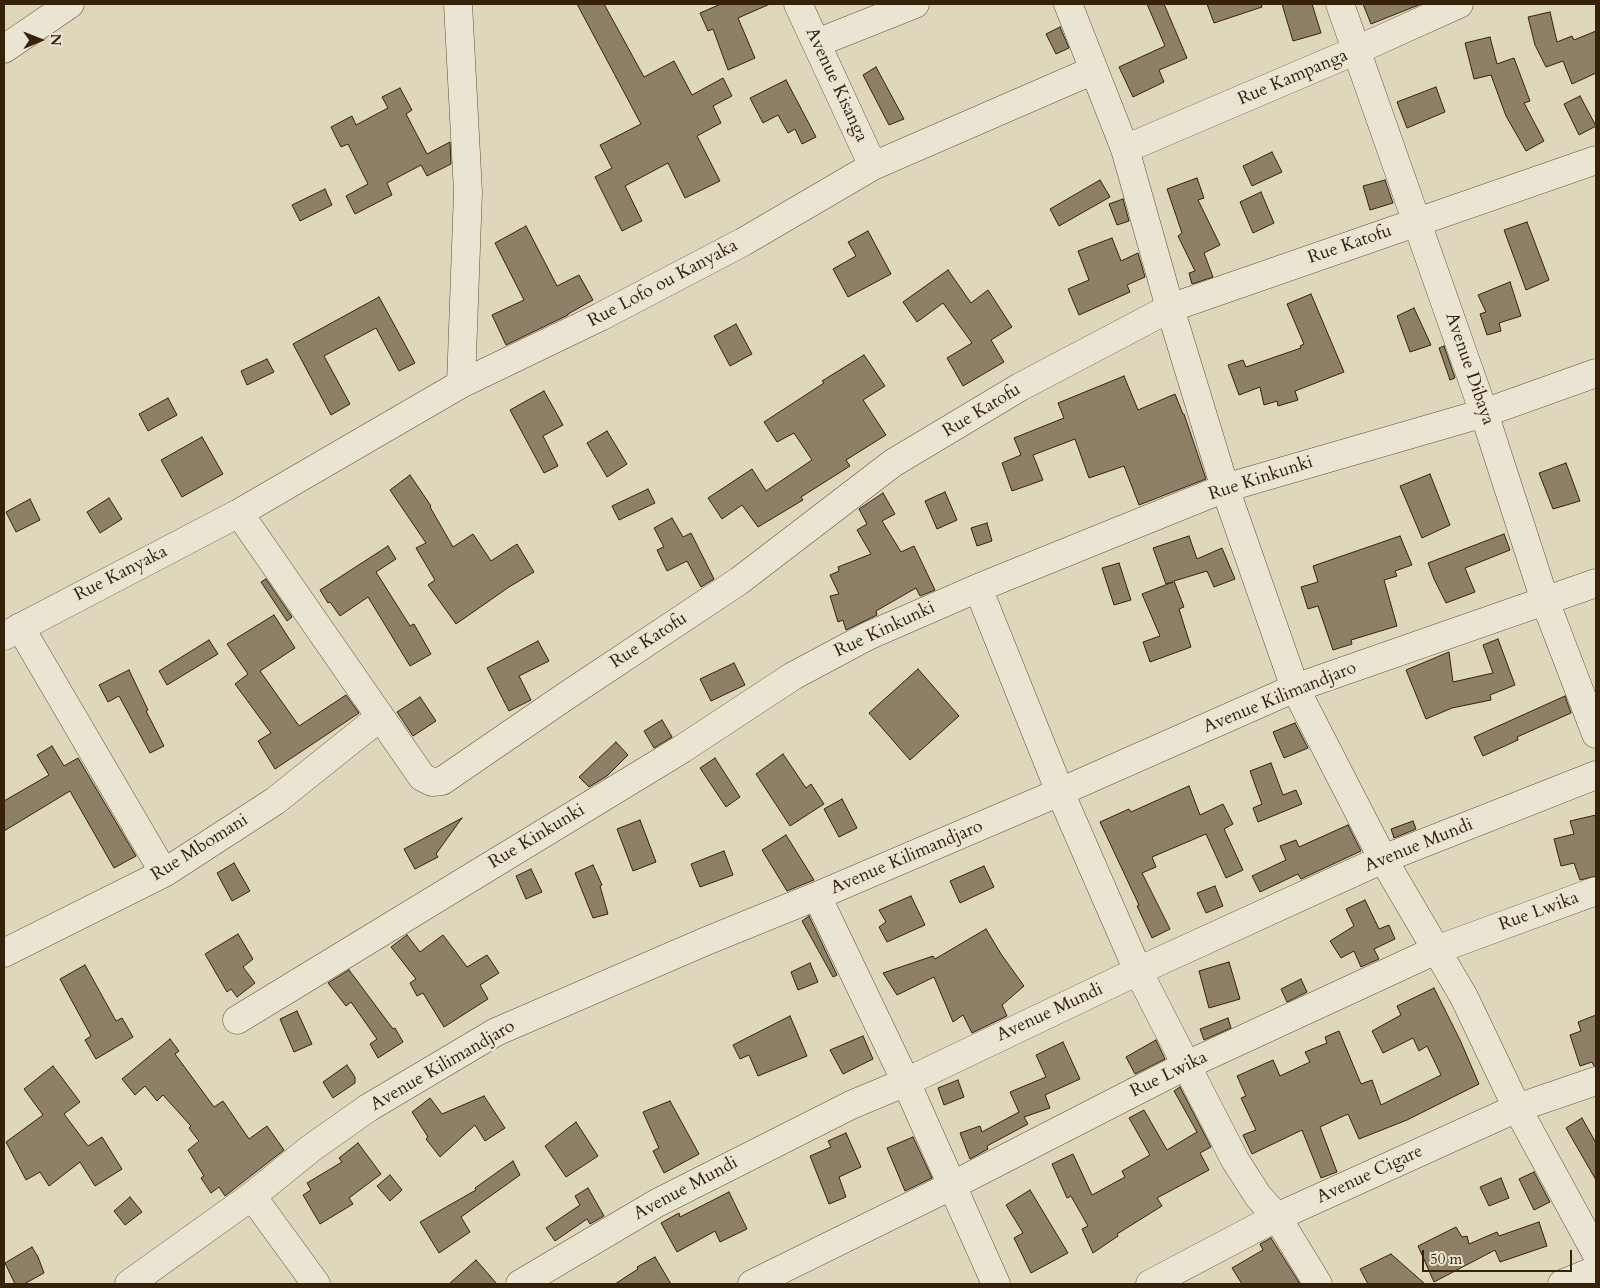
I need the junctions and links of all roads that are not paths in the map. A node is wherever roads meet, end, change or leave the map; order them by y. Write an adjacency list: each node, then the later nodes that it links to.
1 (70, 4): 9 (street)
2 (458, 4): 18 (street)
3 (798, 4): 8 (street, Avenue Kisanga)
4 (916, 4): 8 (street)
5 (1068, 4): 11 (street)
6 (1340, 4): 10 (street, Avenue Dibaya)
7 (1459, 4): 10 (street, Rue Kampanga)
8 (817, 43): 14 (street, Avenue Kisanga)
9 (4, 49)
10 (1357, 50): 12 (street, Rue Kampanga); 15 (street, Avenue Dibaya)
11 (1094, 70): 12 (street); 14 (street, Rue Lofo ou Kanyaka)
12 (1125, 148): 16 (street)
13 (1596, 160): 15 (street, Rue Katofu)
14 (873, 166): 18 (street, Rue Lofo ou Kanyaka)
15 (1417, 222): 16 (street, Rue Katofu); 19 (street, Avenue Dibaya)
16 (1170, 308): 20 (street); 27 (street, Rue Katofu)
17 (1596, 373): 19 (street, Rue Kinkunki)
18 (461, 384): 21 (street, Rue Lofo ou Kanyaka)
19 (1484, 413): 20 (street, Rue Kinkunki); 24 (street, Avenue Dibaya)
20 (1225, 488): 23 (street, Rue Kinkunki); 26 (street)
21 (239, 514): 25 (street, Rue Kanyaka); 27 (street)
22 (1596, 583): 24 (street, Avenue Kilimandjaro)
23 (978, 588): 30 (street); 38 (street, Rue Kinkunki)
24 (1545, 601): 26 (street, Avenue Kilimandjaro); 28 (street, Avenue Dibaya)
25 (12, 631): 32 (street)
26 (1295, 688): 30 (street, Avenue Kilimandjaro); 31 (street)
27 (380, 717): 32 (street, Rue Mbomani)
28 (1596, 734)
29 (1596, 775): 31 (street, Avenue Mundi)
30 (1060, 792): 34 (street, Avenue Kilimandjaro); 37 (street)
31 (1383, 860): 35 (street); 37 (street, Avenue Mundi)
32 (164, 872): 36 (street, Rue Mbomani)
33 (1596, 891): 35 (street, Rue Lwika)
34 (817, 896): 41 (street); 44 (street, Avenue Kilimandjaro)
35 (1436, 950): 39 (street, Rue Lwika); 42 (street)
36 (4, 953)
37 (1138, 972): 39 (street); 41 (street, Avenue Mundi)
38 (236, 1020)
39 (1186, 1066): 43 (street, Rue Lwika); 45 (street)
40 (1596, 1081): 42 (street, Avenue Cigare)
41 (906, 1082): 43 (street); 50 (street, Avenue Mundi)
42 (1516, 1108): 45 (street, Avenue Cigare); 46 (street)
43 (951, 1186): 51 (street, Rue Lwika); 52 (street)
44 (252, 1196): 48 (street, Avenue Kilimandjaro); 49 (street)
45 (1277, 1217): 53 (street, Avenue Cigare); 54 (street)
46 (1596, 1252)
47 (1596, 1270): 55 (street)
48 (130, 1284)
49 (316, 1284)
50 (520, 1284)
51 (752, 1284)
52 (996, 1284)
53 (1150, 1284)
54 (1318, 1284)
55 (1562, 1284)

